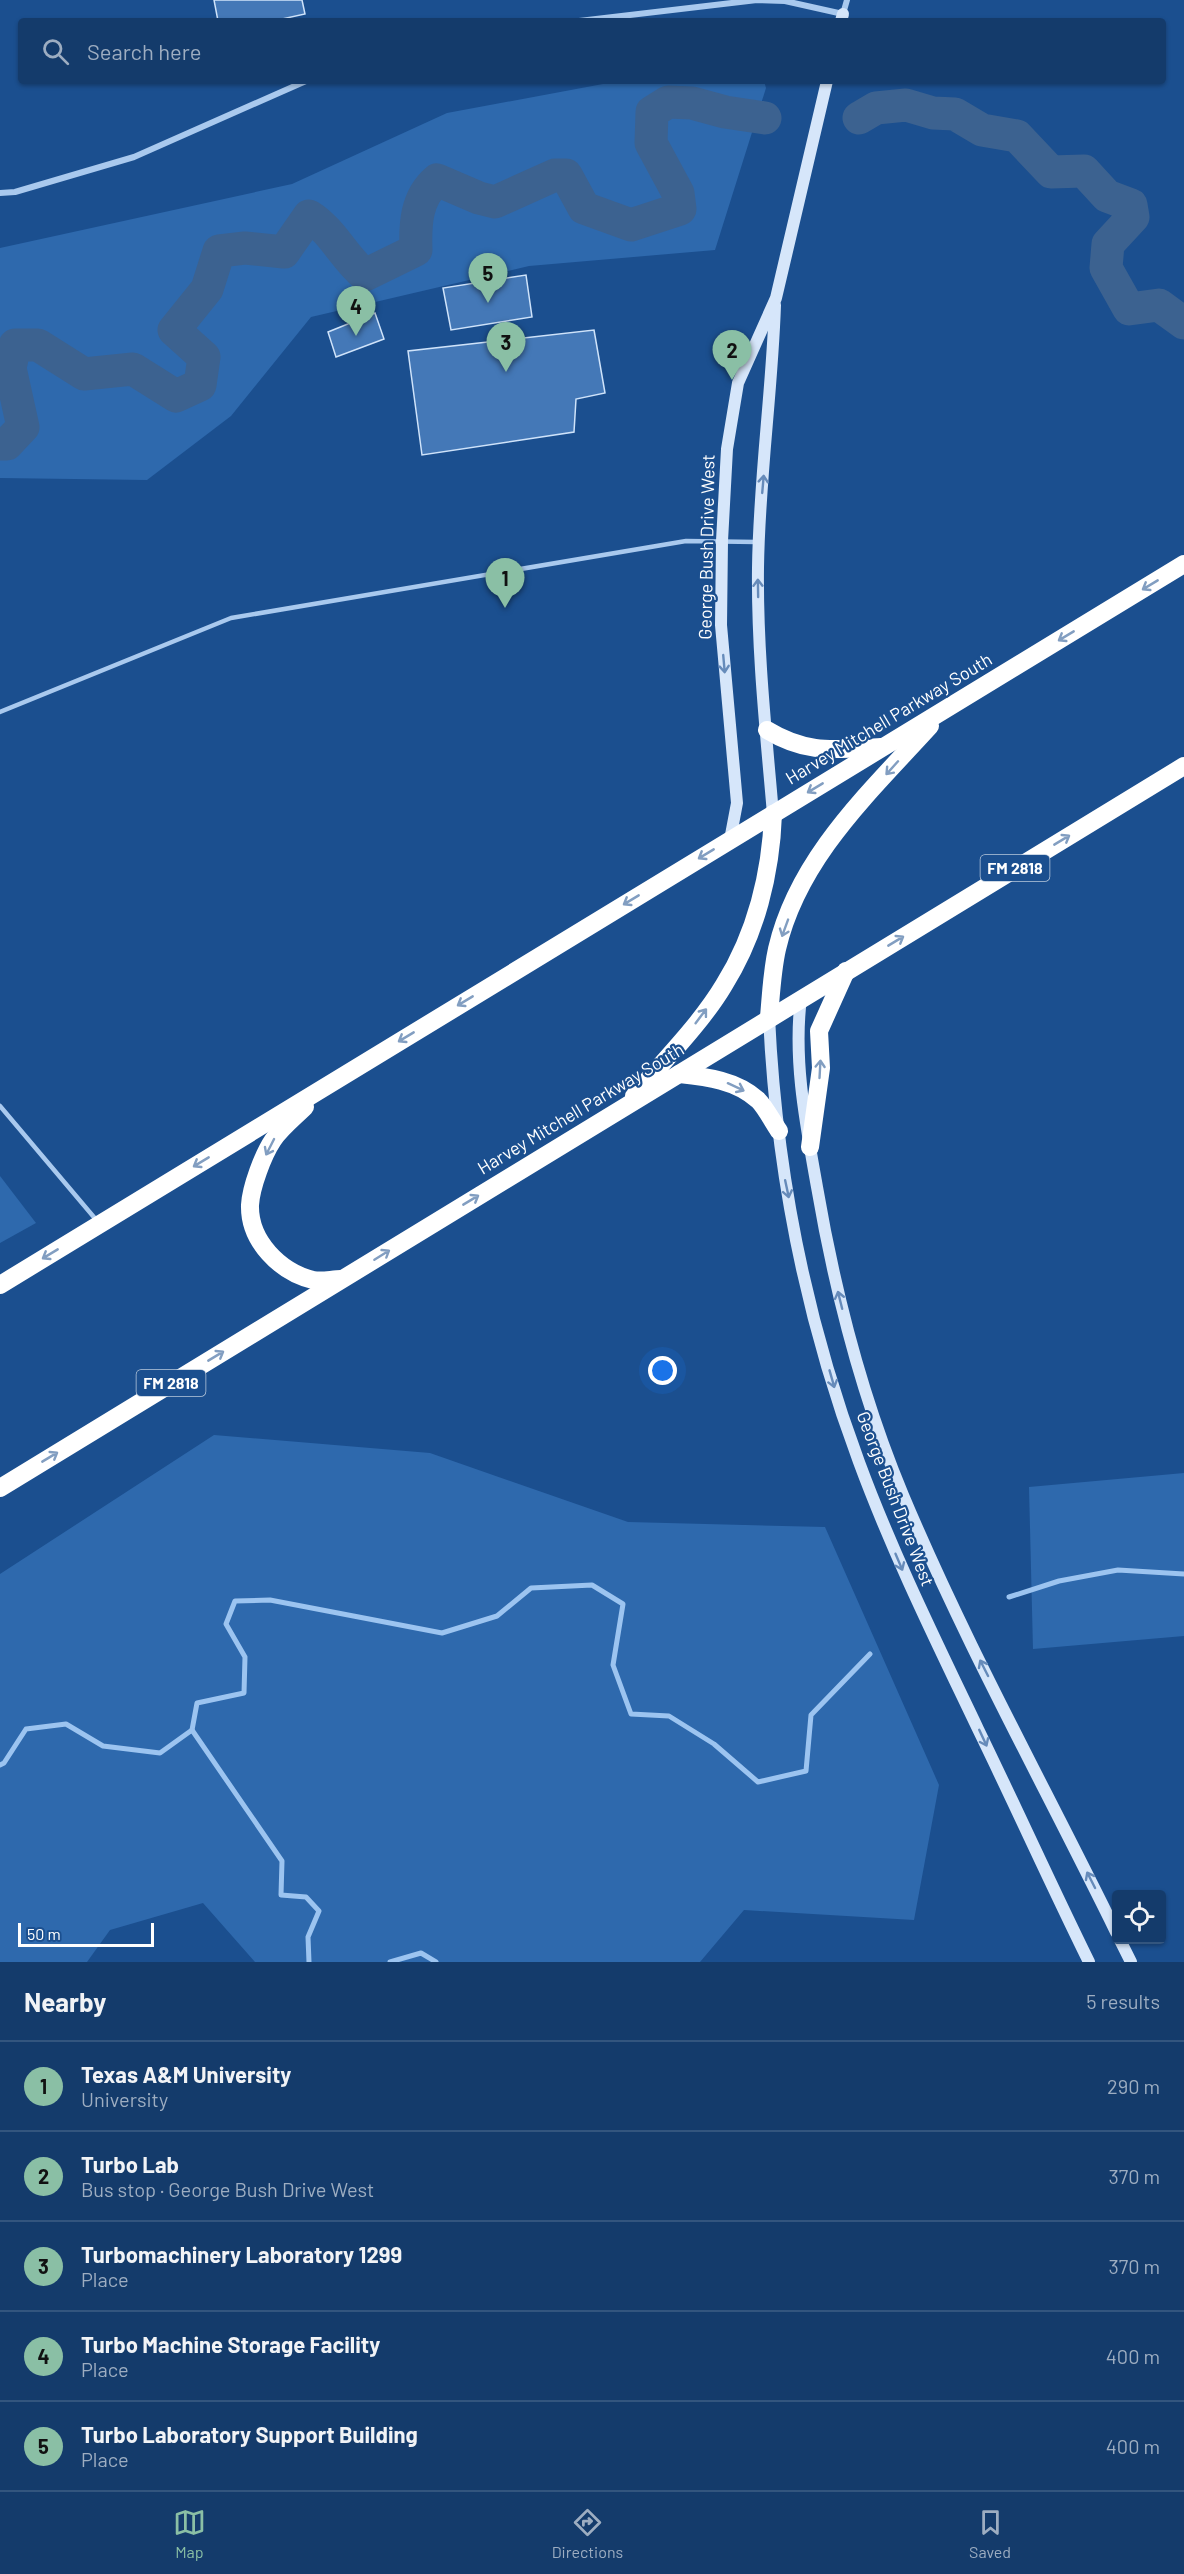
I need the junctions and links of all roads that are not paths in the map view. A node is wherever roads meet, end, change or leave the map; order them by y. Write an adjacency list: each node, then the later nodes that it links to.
1 (847, 0): 3 (street)
2 (604, 18): 3 (street)
3 (842, 18)
4 (299, 84): 6 (street)
5 (826, 84): 7 (main road, George Bush Drive West)
6 (0, 193)
7 (776, 298): 8 (main road, George Bush Drive West); 9 (main road, George Bush Drive West, one-way to 7)
8 (722, 541): 9 (lane); 12 (lane); 17 (main road, George Bush Drive West, one-way to 17)
9 (759, 543): 13 (main road, George Bush Drive West, one-way to 9)
10 (1184, 564): 11 (highway, Harvey Mitchell Parkway South, one-way to 11)
11 (945, 709): 14 (highway, Harvey Mitchell Parkway South); 20 (highway, one-way to 20)
12 (0, 712)
13 (767, 730): 14 (highway); 16 (main road, George Bush Drive West)
14 (883, 747): 16 (highway, Harvey Mitchell Parkway South, one-way to 16)
15 (1184, 766): 18 (highway, Harvey Mitchell Parkway South / FM 2818, one-way to 15)
16 (773, 814): 17 (highway, Harvey Mitchell Parkway South); 24 (highway, one-way to 16)
17 (730, 840): 22 (highway, Harvey Mitchell Parkway South, one-way to 22)
18 (846, 971): 19 (highway, Harvey Mitchell Parkway South / FM 2818); 26 (highway, one-way to 18)
19 (801, 998): 20 (highway, Harvey Mitchell Parkway South / FM 2818); 26 (main road, George Bush Drive West)
20 (768, 1017): 21 (highway, Harvey Mitchell Parkway South / FM 2818); 25 (main road, George Bush Drive West)
21 (679, 1074): 24 (highway, Harvey Mitchell Parkway South / FM 2818); 25 (highway, one-way to 25)
22 (323, 1088): 27 (highway, Harvey Mitchell Parkway South, one-way to 27); 28 (highway, one-way to 28)
23 (0, 1106): 27 (lane)
24 (622, 1108): 28 (highway, Harvey Mitchell Parkway South / FM 2818, one-way to 24)
25 (779, 1131): 33 (main road, George Bush Drive West, one-way to 33)
26 (810, 1147): 31 (main road, George Bush Drive West, one-way to 26)
27 (100, 1224): 29 (highway, Harvey Mitchell Parkway South, one-way to 29)
28 (343, 1279): 30 (highway, Harvey Mitchell Parkway South / FM 2818, one-way to 28)
29 (0, 1285)
30 (0, 1488)
31 (1112, 1924)
32 (1122, 1944): 34 (main road)
33 (1089, 1962)
34 (1131, 1962)

